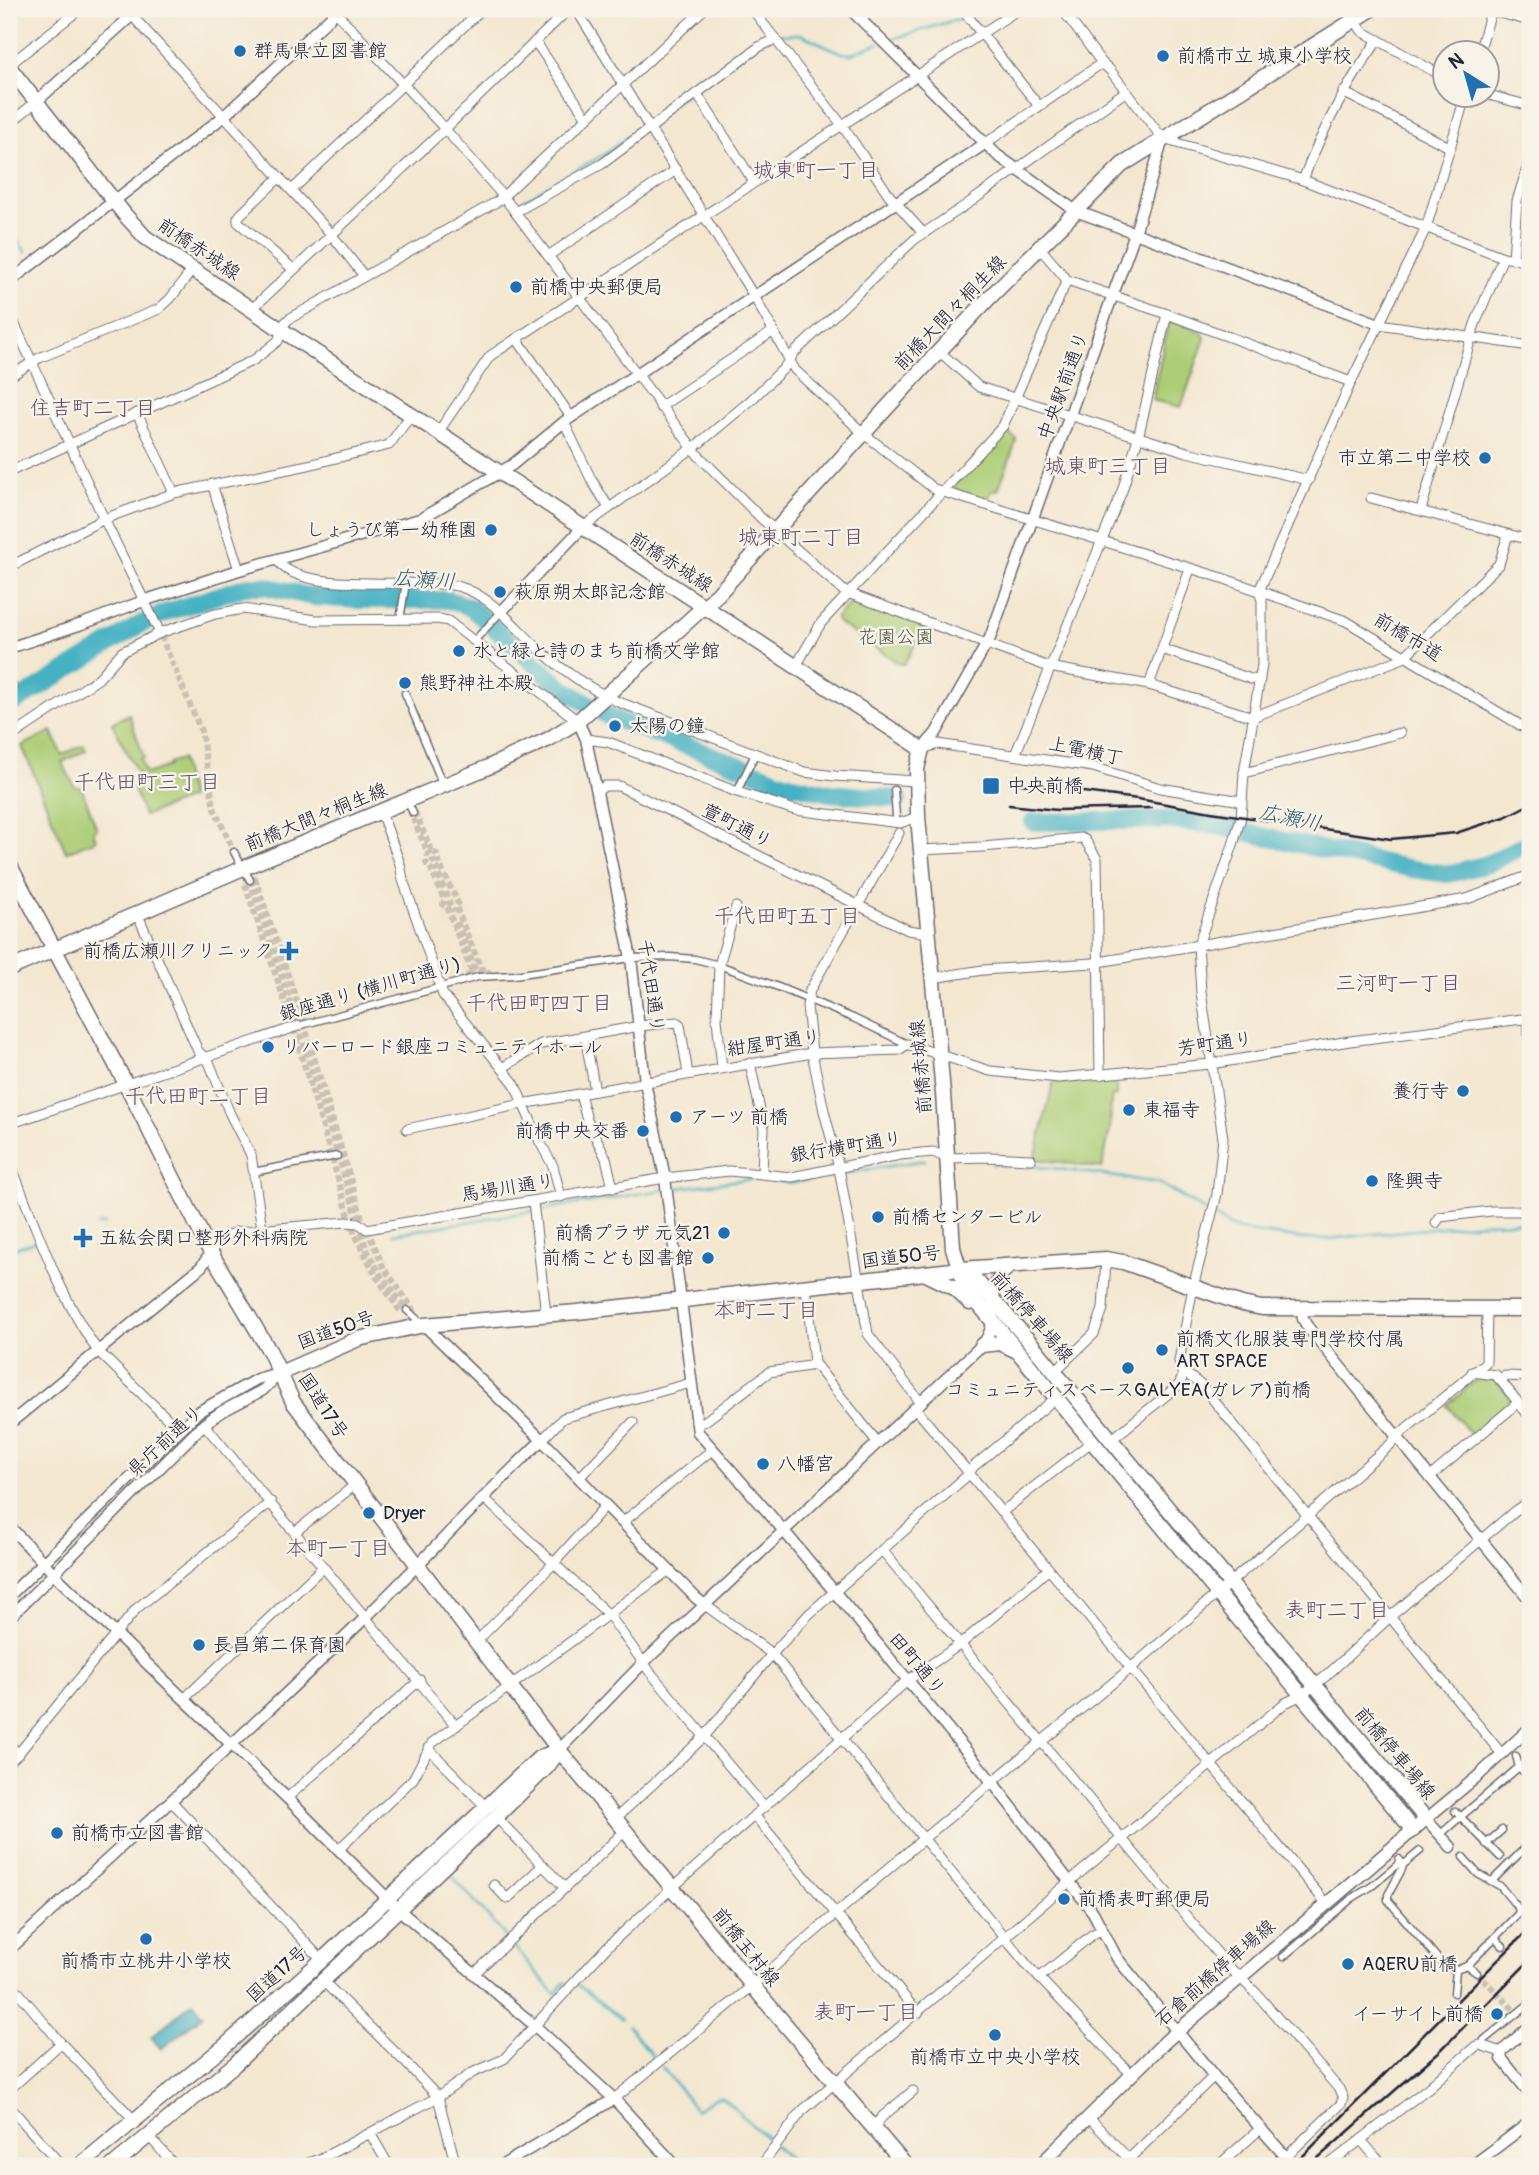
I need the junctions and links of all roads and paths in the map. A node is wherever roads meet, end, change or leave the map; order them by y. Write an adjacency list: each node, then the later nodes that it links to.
1 (80, 9): 25 (street)
2 (482, 9): 29 (street)
3 (569, 9): 23 (street)
4 (576, 9): 28 (street, 前橋市道)
5 (704, 9): 28 (street)
6 (752, 9): 21 (street)
7 (850, 9): 16 (street)
8 (872, 9): 16 (street)
9 (1019, 9): 19 (street)
10 (1062, 9): 24 (street)
11 (1372, 9): 17 (main road, 前橋大間々桐生線)
12 (335, 10): 29 (street); 38 (street)
13 (1492, 10): 18 (street); 20 (street)
14 (132, 11): 34 (street); 38 (street)
15 (966, 14): 19 (street)
16 (859, 19): 27 (street)
17 (1355, 20): 22 (street); 44 (main road, 前橋大間々桐生線)
18 (1530, 21)
19 (982, 33): 27 (street); 35 (street)
20 (1483, 38)
21 (776, 39): 32 (street); 42 (street)
22 (1378, 40): 26 (street); 31 (street)
23 (535, 41): 39 (street); 43 (street)
24 (1102, 63): 30 (street); 35 (street)
25 (9, 66): 34 (main road, 前橋赤城線)
26 (1430, 69)
27 (916, 76): 42 (street); 45 (street)
28 (624, 84): 39 (street); 41 (street, 前橋市道)
29 (404, 85): 43 (street); 53 (street)
30 (1125, 92): 44 (street); 48 (street)
31 (1343, 92): 46 (street); 51 (street)
32 (697, 94): 41 (street); 52 (street)
33 (1500, 98): 36 (street)
34 (37, 101): 40 (street); 55 (main road, 前橋赤城線)
35 (1039, 106): 45 (street)
36 (1530, 106)
37 (1462, 108): 46 (street)
38 (223, 117): 50 (street); 55 (street)
39 (587, 118): 54 (street)
40 (9, 124)
41 (648, 124): 49 (street, 前橋市道); 58 (street)
42 (842, 125): 52 (street); 56 (street)
43 (446, 129): 54 (street); 63 (street)
44 (1163, 139): 51 (street); 57 (main road, 前橋大間々桐生線); 61 (street, 中央駅前通り)
45 (986, 143): 48 (street); 56 (street)
46 (1451, 148): 60 (street)
47 (1530, 159): 66 (street)
48 (1017, 169): 57 (street); 62 (street)
49 (676, 170): 59 (street, 前橋市道); 65 (street)
50 (280, 177): 53 (street); 69 (street)
51 (1303, 180): 60 (street)
52 (754, 183): 59 (street)
53 (292, 190): 63 (street)
54 (503, 196): 58 (street); 70 (street)
55 (115, 201): 68 (main road, 前橋赤城線); 72 (street)
56 (896, 203): 62 (street); 75 (street)
57 (1076, 211): 61 (street); 64 (main road, 前橋大間々桐生線)
58 (515, 212): 65 (street)
59 (704, 215): 74 (street); 75 (street, 前橋市道)
60 (1426, 228): 66 (street); 79 (street)
61 (1135, 233): 73 (street, 中央駅前通り); 79 (street)
62 (924, 234): 86 (street)
63 (332, 235): 69 (street); 70 (street)
64 (1040, 248): 71 (street); 85 (main road, 前橋大間々桐生線)
65 (548, 256): 74 (street)
66 (1508, 258): 67 (street); 82 (street)
67 (1530, 262)
68 (192, 269): 76 (main road, 前橋赤城線); 87 (street)
69 (293, 269): 76 (street)
70 (364, 276): 80 (street)
71 (1067, 280): 73 (street); 91 (street)
72 (9, 282)
73 (1113, 295): 78 (street); 95 (street, 中央駅前通り)
74 (579, 298): 83 (street); 88 (street)
75 (755, 298): 81 (street, 前橋市道); 88 (street)
76 (253, 309): 80 (main road, 前橋赤城線)
77 (9, 312): 87 (street)
78 (1167, 314): 90 (street); 99 (street)
79 (1378, 324): 82 (street); 90 (street)
80 (283, 331): 93 (street); 94 (main road, 前橋赤城線)
81 (772, 332): 86 (street, 前橋市道); 92 (street)
82 (1471, 337): 84 (street); 110 (street)
83 (517, 339): 96 (street); 97 (street)
84 (1530, 346)
85 (939, 351): 91 (street); 98 (main road, 前橋大間々桐生線)
86 (789, 360): 98 (street, 前橋市道); 101 (street)
87 (31, 363): 89 (street); 100 (street)
88 (636, 373): 92 (street); 96 (street)
89 (9, 377)
90 (1351, 382): 104 (street)
91 (1016, 398): 95 (street); 106 (street)
92 (660, 407): 101 (street)
93 (137, 413): 100 (street); 107 (street)
94 (411, 415): 97 (main road, 前橋赤城線); 105 (street)
95 (1070, 416): 99 (street); 112 (street, 中央駅前通り)
96 (567, 419): 103 (street); 109 (street)
97 (439, 432): 103 (main road, 前橋赤城線)
98 (863, 433): 106 (street, 前橋市道); 114 (main road, 前橋大間々桐生線)
99 (1138, 438): 104 (street); 117 (street)
100 (69, 444): 102 (street); 111 (street)
101 (692, 448): 109 (street); 114 (street)
102 (9, 472)
103 (500, 472): 113 (main road, 前橋赤城線); 118 (street)
104 (1308, 480): 123 (street)
105 (212, 484): 107 (street); 121 (street)
106 (944, 492): 112 (street, 前橋市道); 124 (street)
107 (174, 493): 111 (street)
108 (1371, 498): 110 (street)
109 (609, 508): 113 (street)
110 (1421, 510): 115 (street)
111 (104, 519): 119 (street); 125 (street)
112 (1033, 519): 117 (street, 前橋市道); 131 (street, 中央駅前通り)
113 (583, 527): 126 (main road, 前橋赤城線); 127 (street)
114 (775, 530): 124 (street); 126 (main road, 前橋大間々桐生線)
115 (1508, 535): 116 (street); 134 (street)
116 (1530, 540)
117 (1102, 541): 120 (street, 前橋市道); 136 (street)
118 (277, 559): 121 (street); 122 (street)
119 (9, 567)
120 (1190, 569): 123 (street, 前橋市道); 133 (street)
121 (239, 570): 125 (street)
122 (405, 586): 127 (street); 128 (street)
123 (1259, 591): 134 (street, 前橋市道); 137 (street)
124 (849, 593): 131 (street); 135 (street)
125 (146, 603): 129 (street); 132 (street)
126 (704, 606): 135 (main road, 前橋赤城線); 140 (main road, 前橋大間々桐生線)
127 (498, 615): 130 (street); 140 (street)
128 (400, 620): 129 (street); 130 (street)
129 (159, 632): 145 (street)
130 (474, 641): 142 (street)
131 (986, 645): 136 (street); 147 (street, 中央駅前通り)
132 (9, 648)
133 (1162, 649): 137 (street); 138 (street)
134 (1406, 656): 141 (street); 143 (street, 前橋市道)
135 (796, 666): 147 (main road, 前橋赤城線)
136 (1049, 667): 138 (street); 149 (street)
137 (1260, 680): 141 (street)
138 (1149, 685): 141 (street)
139 (405, 693): 152 (street)
140 (604, 698): 142 (main road, 前橋大間々桐生線); 148 (street)
141 (1253, 716): 150 (street)
142 (583, 717): 146 (street, 千代田通り); 152 (main road, 前橋大間々桐生線)
143 (1530, 731)
144 (1400, 733): 150 (street)
145 (9, 738)
146 (586, 738): 153 (street); 154 (street, 千代田通り)
147 (922, 749): 149 (street, 上電横丁); 151 (main road, 前橋赤城線)
148 (755, 754): 151 (street); 153 (street)
149 (1015, 755): 156 (street, 上電横丁)
150 (1244, 773): 156 (street)
151 (916, 781): 158 (main road, 前橋赤城線)
152 (444, 786): 157 (main road, 前橋大間々桐生線)
153 (739, 787): 159 (street)
154 (597, 791): 168 (street, 萱町通り); 173 (street, 千代田通り)
155 (895, 792): 159 (street)
156 (1242, 801): 171 (street)
157 (381, 812): 165 (main road, 前橋大間々桐生線); 178 (street)
158 (918, 817): 159 (street); 161 (main road, 前橋赤城線)
159 (896, 820): 160 (street)
160 (899, 833): 161 (street); 168 (street)
161 (919, 833): 162 (main road, 前橋赤城線)
162 (921, 850): 170 (main road, 前橋赤城線); 174 (street)
163 (234, 852): 165 (street)
164 (9, 864): 172 (main road, 国道17号)
165 (246, 874): 169 (main road, 前橋大間々桐生線)
166 (1530, 875): 171 (street)
167 (736, 907): 175 (street)
168 (859, 907): 170 (street, 萱町通り); 179 (street)
169 (138, 913): 172 (main road, 前橋大間々桐生線); 187 (street)
170 (928, 933): 177 (main road, 前橋赤城線)
171 (1198, 945): 174 (street); 190 (street)
172 (54, 949): 176 (main road, 前橋大間々桐生線); 196 (main road, 国道17号)
173 (631, 958): 175 (street, 銀座通り (横川町通り)); 178 (street, 銀座通り (横川町通り)); 182 (street, 千代田通り)
174 (1099, 962): 177 (street); 194 (street)
175 (719, 965): 179 (street, 銀座通り (横川町通り)); 192 (street)
176 (9, 969)
177 (932, 978): 186 (main road, 前橋赤城線)
178 (441, 986): 181 (street, 銀座通り (横川町通り)); 191 (street)
179 (807, 999): 184 (street, 銀座通り (横川町通り)); 185 (street)
180 (1529, 1018): 188 (street); 190 (street, 芳町通り)
181 (298, 1026): 187 (street, 銀座通り (横川町通り))
182 (640, 1026): 183 (street); 193 (street); 195 (street, 千代田通り)
183 (586, 1036): 191 (street); 197 (street)
184 (907, 1044): 185 (street, 紺屋町通り); 186 (street, 芳町通り)
185 (812, 1053): 189 (street, 紺屋町通り); 206 (street)
186 (938, 1054): 194 (street, 芳町通り); 203 (main road, 前橋赤城線)
187 (205, 1056): 196 (street, 銀座通り (横川町通り)); 207 (street)
188 (1530, 1056)
189 (750, 1063): 192 (street, 紺屋町通り); 208 (street)
190 (1211, 1065): 194 (street, 芳町通り); 223 (street)
191 (502, 1068): 199 (street)
192 (722, 1068): 193 (street, 紺屋町通り)
193 (688, 1074): 195 (street, 紺屋町通り)
194 (1100, 1075)
195 (645, 1082): 197 (street, 紺屋町通り); 209 (street, 千代田通り)
196 (126, 1084): 200 (street, 銀座通り (横川町通り)); 216 (main road, 国道17号)
197 (595, 1091): 198 (street, 紺屋町通り)
198 (580, 1094): 199 (street, 紺屋町通り); 210 (street)
199 (522, 1104): 201 (street, 紺屋町通り); 211 (street)
200 (9, 1124)
201 (407, 1129)
202 (337, 1156): 207 (street)
203 (947, 1158): 204 (street, 銀行横町通り); 206 (street, 銀行横町通り); 219 (main road, 前橋赤城線)
204 (1031, 1159)
205 (9, 1160): 235 (street)
206 (839, 1168): 208 (street, 銀行横町通り); 221 (street)
207 (253, 1172): 215 (street)
208 (762, 1172): 209 (street, 銀行横町通り)
209 (665, 1178): 210 (street, 馬場川通り); 224 (street, 千代田通り)
210 (613, 1188): 211 (street, 馬場川通り)
211 (561, 1197): 212 (street, 馬場川通り)
212 (534, 1208): 215 (street, 馬場川通り); 230 (street)
213 (1530, 1210): 214 (street)
214 (1436, 1223)
215 (262, 1229): 216 (street, 馬場川通り)
216 (211, 1253): 235 (street); 241 (main road, 国道17号)
217 (1106, 1259): 218 (main road, 国道50号); 223 (main road, 国道50号); 238 (street)
218 (1015, 1265): 219 (main road, 国道50号); 225 (street)
219 (961, 1269): 220 (main road, 国道50号); 225 (main road, 前橋停車場線); 233 (main road, 前橋停車場線)
220 (926, 1274): 221 (main road, 国道50号); 233 (main road)
221 (859, 1281): 222 (main road, 国道50号); 247 (street)
222 (806, 1287): 224 (main road, 国道50号); 237 (street)
223 (1193, 1287): 226 (main road, 国道50号); 239 (street)
224 (682, 1301): 230 (main road, 国道50号); 244 (street, 田町通り)
225 (994, 1301): 231 (main road, 前橋停車場線); 233 (street)
226 (1302, 1309): 227 (main road, 国道50号); 254 (street)
227 (1487, 1309): 228 (main road, 国道50号); 240 (street)
228 (1530, 1309)
229 (407, 1310): 232 (street)
230 (546, 1314): 232 (main road, 国道50号)
231 (1015, 1324): 233 (main road); 238 (main road, 前橋停車場線)
232 (424, 1325): 241 (main road, 国道50号); 255 (street)
233 (996, 1325): 234 (main road); 236 (main road, 前橋停車場線)
234 (984, 1343): 236 (main road); 247 (street)
235 (98, 1351): 251 (street); 253 (street)
236 (1022, 1355): 245 (main road, 前橋停車場線)
237 (814, 1363): 250 (street); 258 (street)
238 (1054, 1371): 257 (main road, 前橋停車場線)
239 (1182, 1371): 257 (street); 269 (street)
240 (1472, 1372): 243 (street); 254 (street)
241 (280, 1373): 252 (street, 県庁前通り); 253 (street, 県庁前通り); 263 (main road, 国道17号)
242 (1530, 1377): 243 (street)
243 (1499, 1379): 246 (street)
244 (691, 1383): 250 (street, 田町通り); 255 (street)
245 (1057, 1397): 256 (main road, 前橋停車場線); 260 (street)
246 (1518, 1403): 248 (street); 261 (street)
247 (918, 1405): 258 (street); 260 (street)
248 (1530, 1417)
249 (634, 1422): 262 (street)
250 (696, 1422): 259 (street, 田町通り)
251 (9, 1424)
252 (204, 1424): 266 (street); 282 (street, 県庁前通り)
253 (179, 1430): 276 (street, 県庁前通り)
254 (1397, 1436): 261 (street); 269 (street)
255 (542, 1440): 262 (street); 264 (street)
256 (1092, 1440): 257 (street); 268 (street); 285 (main road, 前橋停車場線)
257 (1111, 1440): 283 (main road, 前橋停車場線)
258 (878, 1443): 273 (street)
259 (712, 1450): 270 (street); 273 (street, 田町通り)
260 (969, 1474): 268 (street); 275 (street)
261 (1431, 1476): 274 (street)
262 (579, 1478): 267 (street)
263 (355, 1485): 272 (street); 278 (main road, 国道17号)
264 (482, 1497): 277 (street); 278 (street)
265 (1530, 1501): 274 (street)
266 (271, 1502): 272 (street); 293 (street)
267 (606, 1505): 270 (street); 277 (street)
268 (1002, 1512): 280 (street)
269 (1309, 1517): 283 (street); 291 (street)
270 (623, 1522): 281 (street)
271 (9, 1526): 276 (street)
272 (296, 1531): 279 (street)
273 (784, 1531): 284 (street, 田町通り); 288 (street)
274 (1482, 1540): 287 (street); 291 (street)
275 (882, 1550): 284 (street); 295 (street)
276 (43, 1563): 282 (street); 286 (street, 県庁前通り)
277 (554, 1563): 289 (street); 294 (street)
278 (417, 1565): 290 (street); 294 (main road, 国道17号)
279 (323, 1567): 290 (street); 304 (street)
280 (1049, 1569): 295 (street); 298 (street)
281 (669, 1570): 288 (street); 289 (street)
282 (54, 1575): 292 (street, 県庁前通り); 293 (street)
283 (1230, 1583): 285 (street); 301 (main road, 前橋停車場線)
284 (834, 1592): 296 (street); 300 (street, 田町通り)
285 (1218, 1593): 298 (street); 303 (main road, 前橋停車場線)
286 (9, 1596)
287 (1530, 1600)
288 (705, 1605): 296 (street); 297 (street)
289 (608, 1615): 297 (street); 302 (street)
290 (366, 1616): 299 (street); 311 (street)
291 (1391, 1616): 301 (street); 314 (street)
292 (9, 1618)
293 (115, 1633): 304 (street); 315 (street)
294 (475, 1642): 302 (main road, 国道17号)
295 (962, 1643): 300 (street); 309 (street)
296 (772, 1654): 307 (street); 308 (street)
297 (643, 1663): 307 (street); 313 (street)
298 (1132, 1667): 309 (street); 318 (street)
299 (420, 1679): 305 (street); 322 (street)
300 (908, 1680): 308 (street); 321 (street, 田町通り)
301 (1314, 1685): 303 (street); 329 (main road, 前橋停車場線)
302 (509, 1688): 305 (street); 313 (main road, 国道17号)
303 (1302, 1695): 318 (street); 330 (main road, 前橋停車場線)
304 (184, 1699): 311 (street)
305 (456, 1726): 312 (street)
306 (1530, 1728): 314 (street)
307 (704, 1737): 324 (street); 328 (street)
308 (841, 1738): 324 (street); 335 (street)
309 (1043, 1742): 321 (street); 334 (street)
310 (9, 1744): 315 (street)
311 (232, 1745): 322 (street); 323 (street)
312 (428, 1748): 325 (street); 339 (street)
313 (559, 1750): 325 (main road, 国道17号); 328 (main road, 前橋玉村線)
314 (1501, 1753): 329 (street)
315 (18, 1754): 317 (street)
316 (1516, 1756): 319 (street)
317 (9, 1762)
318 (1211, 1764): 334 (street); 350 (street)
319 (1519, 1766): 320 (street); 326 (street)
320 (1530, 1779)
321 (993, 1783): 335 (street); 345 (street, 田町通り)
322 (287, 1798): 339 (street)
323 (168, 1804): 357 (street); 359 (street)
324 (764, 1807): 327 (street)
325 (491, 1812): 344 (street); 351 (main road, 国道17号)
326 (1457, 1814): 333 (street); 337 (street)
327 (754, 1815): 349 (street); 352 (street)
328 (615, 1819): 332 (main road, 前橋玉村線)
329 (1426, 1819): 330 (main road, 石倉前橋停車場線); 338 (street)
330 (1413, 1830): 350 (main road, 石倉前橋停車場線)
331 (1502, 1830): 337 (street)
332 (625, 1831): 348 (street); 349 (main road, 前橋玉村線)
333 (1444, 1831)
334 (1122, 1838): 345 (street); 365 (street)
335 (923, 1839): 352 (street); 354 (street)
336 (1530, 1843): 346 (street)
337 (1486, 1844): 342 (street)
338 (1451, 1847)
339 (339, 1849): 351 (street)
340 (1420, 1851): 343 (street)
341 (1463, 1857): 346 (street)
342 (1500, 1857)
343 (1401, 1862): 358 (street); 361 (street)
344 (543, 1865): 347 (street); 348 (street)
345 (1070, 1881): 353 (street, 田町通り); 354 (street)
346 (1492, 1881): 355 (street)
347 (494, 1885)
348 (565, 1888): 363 (street)
349 (672, 1888): 368 (main road, 前橋玉村線); 372 (street)
350 (1326, 1903): 365 (main road, 石倉前橋停車場線)
351 (393, 1904): 359 (main road, 国道17号); 363 (street); 367 (main road, 国道17号)
352 (836, 1914): 368 (street); 371 (street)
353 (1102, 1930): 364 (street); 374 (street, 田町通り)
354 (1004, 1937): 364 (street); 371 (street)
355 (1495, 1938): 356 (street); 360 (street)
356 (1503, 1946)
357 (9, 1950)
358 (1283, 1958)
359 (322, 1960): 388 (main road, 国道17号)
360 (1467, 1966): 361 (street); 362 (street)
361 (1456, 1970): 369 (street)
362 (1477, 1973)
363 (474, 1974): 372 (street)
364 (1039, 1978): 378 (street)
365 (1240, 1978): 374 (main road, 石倉前橋停車場線); 397 (street)
366 (9, 1981): 376 (street)
367 (323, 1981): 384 (street); 393 (main road, 国道17号)
368 (752, 1986): 380 (main road, 前橋玉村線); 385 (street)
369 (1454, 1993)
370 (1530, 2003): 375 (street)
371 (918, 2013): 380 (street)
372 (535, 2025): 384 (street); 385 (street)
373 (1530, 2026): 377 (street)
374 (1177, 2032): 378 (main road, 石倉前橋停車場線); 379 (street, 田町通り)
375 (1484, 2040)
376 (61, 2043): 381 (street); 388 (street)
377 (1501, 2052): 383 (street); 394 (street)
378 (1131, 2074): 387 (main road, 石倉前橋停車場線)
379 (1214, 2076): 391 (street, 田町通り); 396 (street)
380 (834, 2084): 390 (main road, 前橋玉村線); 407 (street)
381 (9, 2090)
382 (913, 2091): 390 (street)
383 (1530, 2094)
384 (438, 2097): 392 (street); 404 (street)
385 (614, 2099): 405 (street); 406 (street)
386 (9, 2106): 398 (street)
387 (1088, 2117): 396 (street); 409 (main road, 石倉前橋停車場線)
388 (134, 2120): 399 (main road, 国道17号)
389 (1530, 2122): 395 (street)
390 (872, 2129): 408 (main road, 前橋玉村線)
391 (1261, 2129): 397 (street, 田町通り); 410 (street)
392 (370, 2133): 402 (street); 403 (street)
393 (149, 2136): 400 (main road, 国道17号); 401 (street)
394 (1361, 2140): 411 (street); 412 (street)
395 (1486, 2162): 413 (street)
396 (1133, 2163)
397 (1287, 2164)
398 (62, 2166)
399 (79, 2166)
400 (112, 2166)
401 (175, 2166)
402 (300, 2166)
403 (389, 2166)
404 (456, 2166)
405 (501, 2166)
406 (676, 2166)
407 (761, 2166)
408 (906, 2166)
409 (1039, 2166)
410 (1218, 2166)
411 (1327, 2166)
412 (1383, 2166)
413 (1472, 2166)

